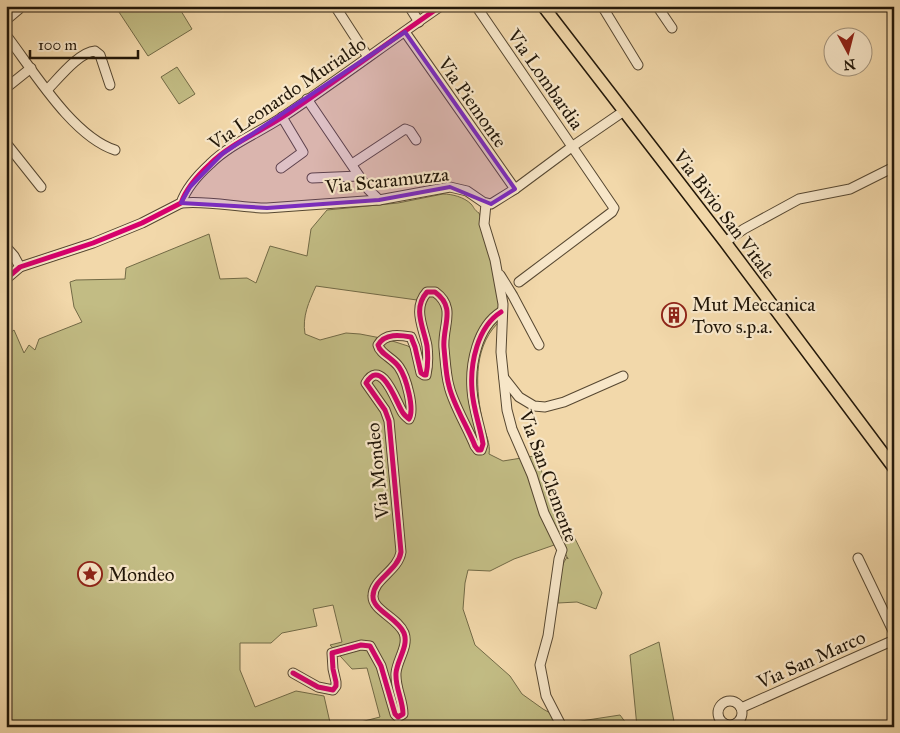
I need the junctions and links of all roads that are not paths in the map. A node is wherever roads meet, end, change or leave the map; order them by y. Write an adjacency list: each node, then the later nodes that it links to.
1 (17, 6): 9 (street)
2 (335, 6): 14 (street)
3 (410, 6): 10 (street)
4 (441, 6): 10 (street, Via Leonardo Murialdo)
5 (476, 6): 25 (street, Via Lombardia)
6 (543, 6): 21 (main road, Via Bivio San Vitale)
7 (602, 6): 15 (street)
8 (658, 6): 11 (street)
9 (6, 20)
10 (419, 22): 12 (street, Via Leonardo Murialdo)
11 (672, 28)
12 (405, 32): 14 (street, Via Leonardo Murialdo); 33 (street, Via Piemonte)
13 (6, 35): 16 (street)
14 (368, 56): 20 (street, Via Leonardo Murialdo)
15 (638, 65)
16 (31, 68): 18 (street); 19 (street)
17 (110, 85): 19 (street)
18 (6, 88)
19 (47, 90): 26 (street)
20 (307, 99): 22 (street, Via Leonardo Murialdo); 27 (street)
21 (624, 111): 25 (street); 37 (main road, Via Bivio San Vitale)
22 (282, 118): 29 (street); 35 (street, Via Leonardo Murialdo)
23 (416, 140): 27 (street)
24 (6, 143): 32 (street)
25 (573, 146): 33 (street); 42 (street, Via Lombardia)
26 (115, 150)
27 (352, 164): 30 (street)
28 (894, 167): 37 (street)
29 (281, 168)
30 (359, 176): 31 (street); 34 (street)
31 (312, 178)
32 (42, 187)
33 (515, 189): 36 (street)
34 (378, 200): 35 (street, Via Scaramuzza); 36 (street, Via Scaramuzza)
35 (181, 203): 39 (street)
36 (486, 204): 40 (street, Via San Clemente)
37 (725, 242): 47 (main road, Via Bivio San Vitale)
38 (6, 247): 39 (street)
39 (20, 267): 41 (street)
40 (498, 271): 43 (street, Via San Clemente); 44 (street)
41 (6, 279)
42 (520, 282)
43 (501, 312): 46 (street, Via San Clemente); 51 (street, Via Mondeo)
44 (539, 345)
45 (623, 376): 46 (street)
46 (504, 378): 54 (street, Via San Clemente)
47 (894, 468)
48 (858, 558): 49 (street, Via San Marco)
49 (894, 633)
50 (894, 640): 52 (street, Via San Marco)
51 (293, 673)
52 (741, 708): 53 (street, Via San Marco); 53 (street, Via San Marco)
53 (731, 726)
54 (562, 727)

